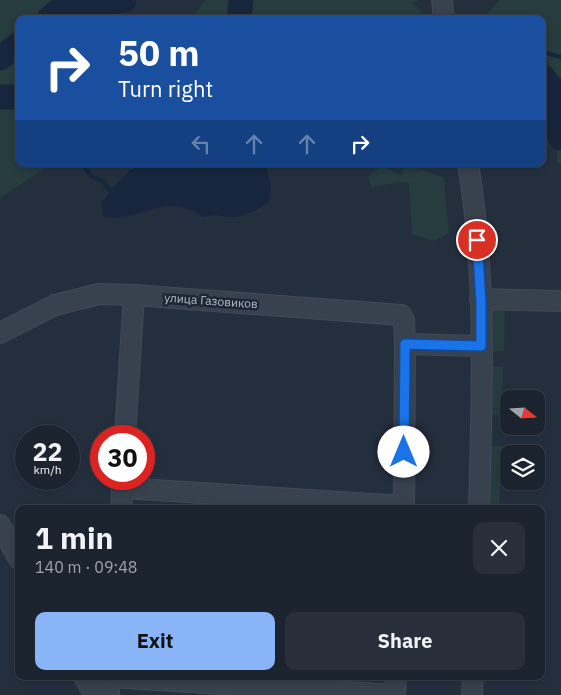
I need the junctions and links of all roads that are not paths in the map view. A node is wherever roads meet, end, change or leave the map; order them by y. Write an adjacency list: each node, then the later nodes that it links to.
1 (442, 0): 2 (street)
2 (444, 15)
3 (468, 167): 5 (street)
4 (134, 295): 7 (street, улица Газовиков); 8 (street, улица Газовиков); 10 (street)
5 (480, 299): 6 (street); 9 (street)
6 (561, 301)
7 (0, 333)
8 (405, 344): 9 (street); 15 (street)
9 (481, 346): 16 (street)
10 (127, 425)
11 (155, 486): 14 (street)
12 (122, 490): 13 (street)
13 (121, 505)
14 (370, 505)
15 (404, 505)
16 (479, 505)
17 (0, 525): 18 (street)
18 (15, 552)
19 (86, 680): 22 (street)
20 (396, 680): 23 (street)
21 (473, 680): 24 (street)
22 (109, 685): 23 (street)
23 (395, 695)
24 (472, 695)

